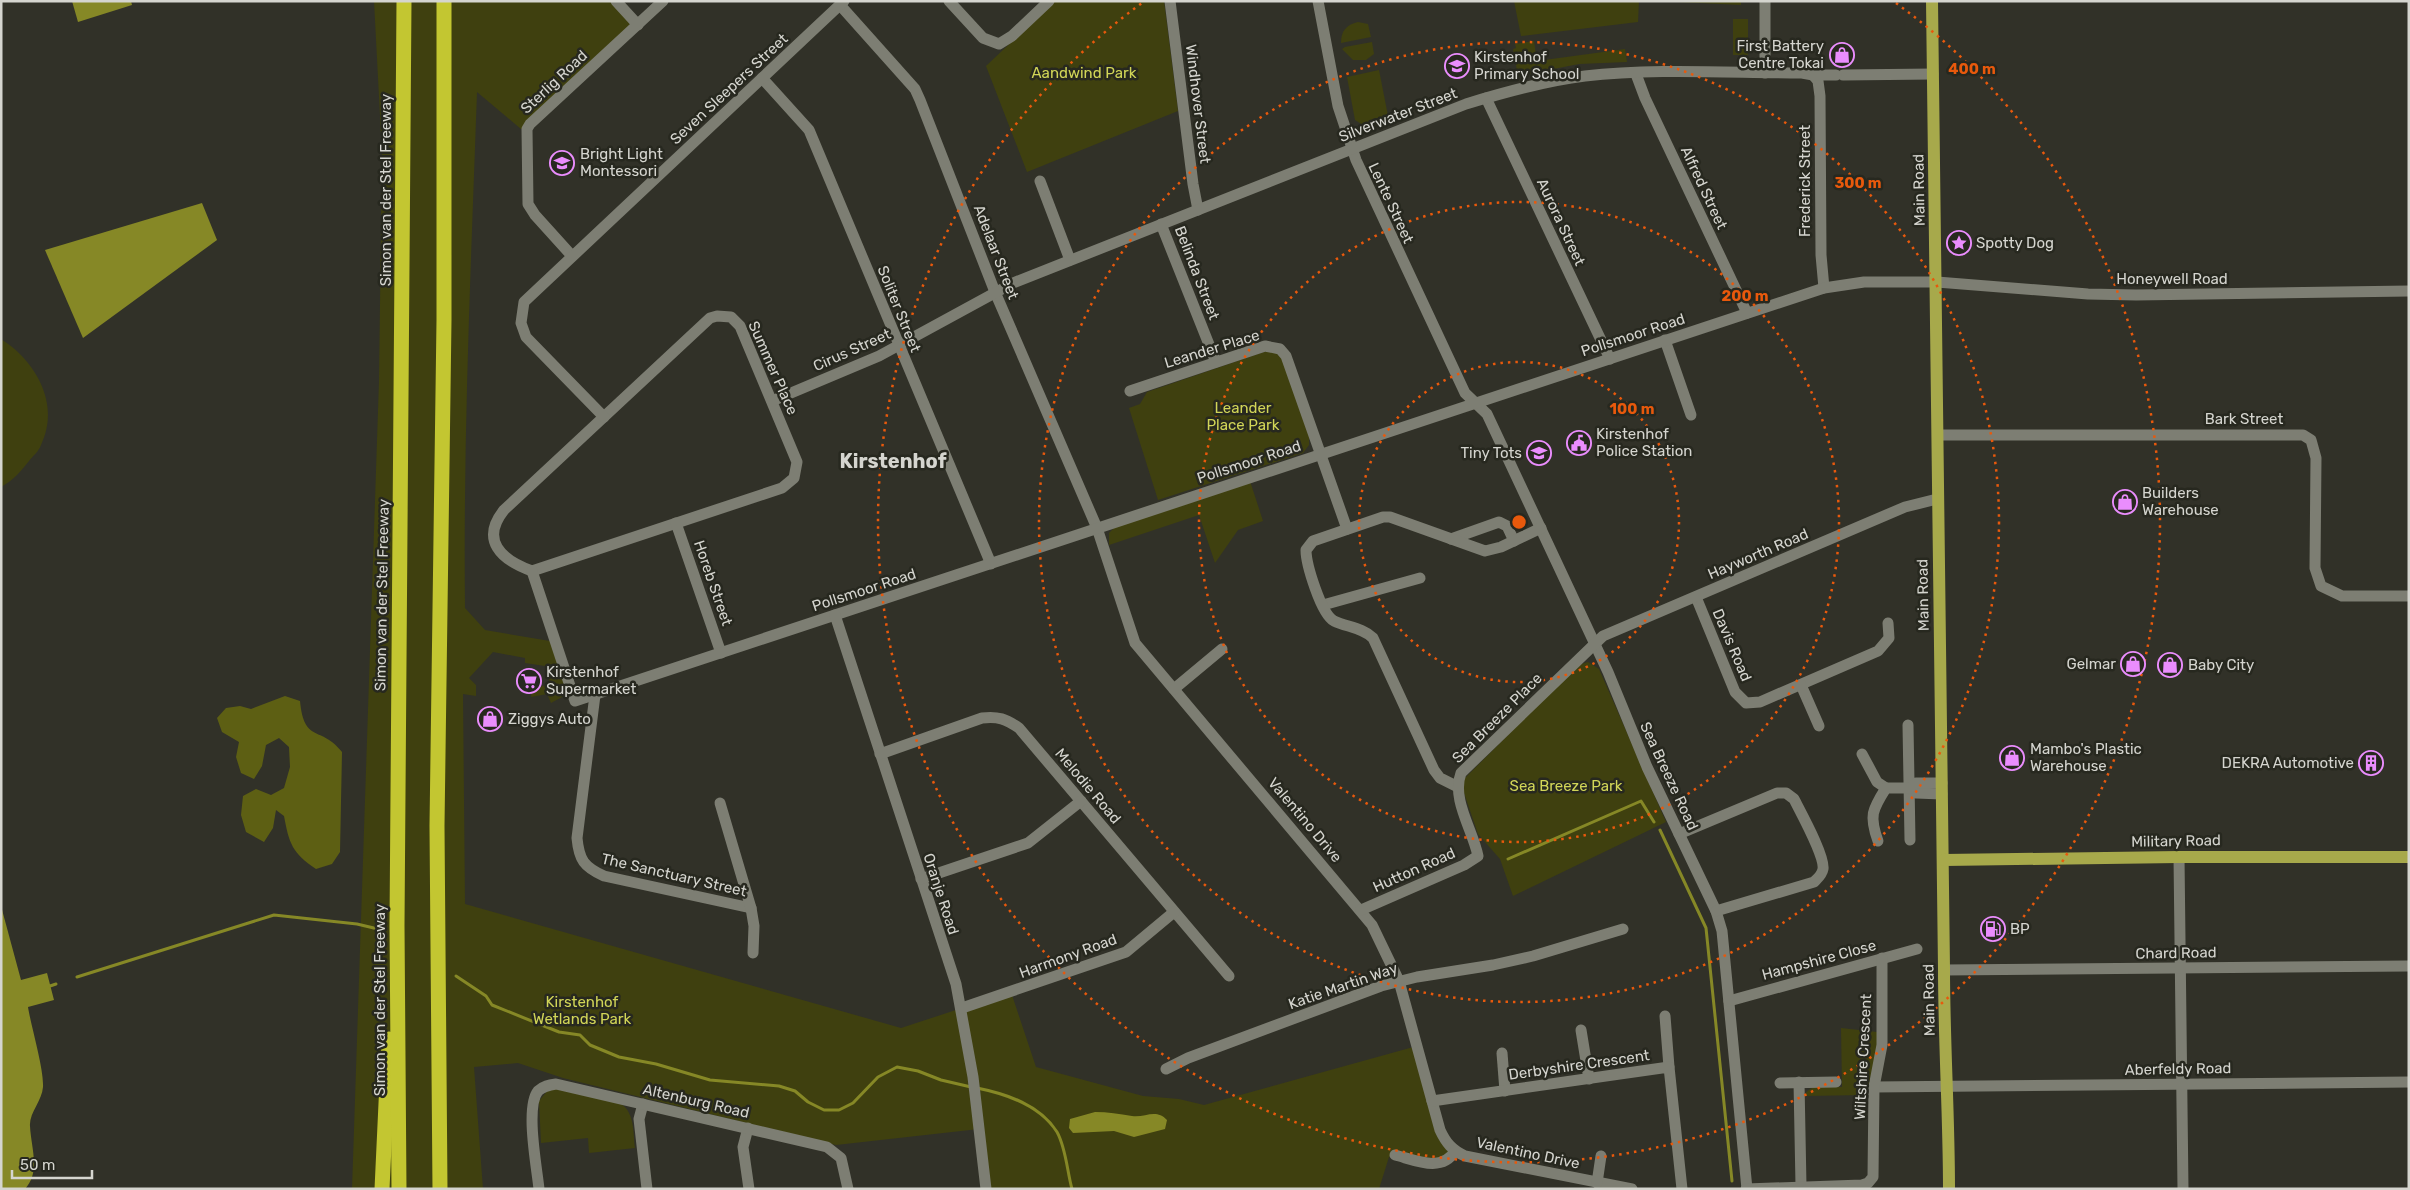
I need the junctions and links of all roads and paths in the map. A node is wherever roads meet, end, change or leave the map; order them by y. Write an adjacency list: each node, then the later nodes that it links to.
1 (404, 1): 93 (highway, Simon van der Stel Freeway)
2 (444, 1): 120 (highway)
3 (616, 1): 12 (street)
4 (663, 1): 12 (street, Sterlig Road)
5 (949, 1): 6 (street)
6 (1049, 1)
7 (1170, 1): 21 (street, Windhover Street)
8 (1318, 1): 19 (street, Lente Street)
9 (1765, 1): 13 (street)
10 (1932, 1): 15 (main road, Main Road)
11 (842, 3): 17 (street, Seven Sleepers Street); 28 (street, Adelaar Street)
12 (638, 25): 23 (street, Sterlig Road)
13 (1765, 73): 14 (street, Silverwater Street); 16 (street, Silverwater Street)
14 (1636, 74): 18 (street, Silverwater Street); 29 (street, Alfred Street)
15 (1933, 74): 16 (street, Silverwater Street); 25 (main road, Main Road)
16 (1813, 75): 26 (street, Frederick Street)
17 (762, 78): 23 (street, Seven Sleepers Street); 31 (street, Soliter Street)
18 (1486, 98): 19 (street, Silverwater Street); 32 (street, Aurora Street)
19 (1352, 149): 21 (street, Silverwater Street); 36 (street, Lente Street)
20 (1040, 181): 24 (street)
21 (1198, 210): 22 (street, Silverwater Street)
22 (1161, 224): 24 (street, Silverwater Street); 33 (street, Belinda Street)
23 (572, 256): 38 (street, Seven Sleepers Street)
24 (1070, 260): 28 (street, Silverwater Street)
25 (1937, 282): 26 (street, Pollsmoor Road); 27 (street, Honeywell Road); 39 (main road, Main Road)
26 (1824, 288): 29 (street, Pollsmoor Road)
27 (2409, 291)
28 (995, 292): 31 (street, Cirus Street); 43 (street, Adelaar Street)
29 (1747, 313): 30 (street, Pollsmoor Road)
30 (1665, 340): 32 (street, Pollsmoor Road); 37 (street)
31 (899, 346): 35 (street, Cirus Street); 48 (street, Soliter Street)
32 (1610, 359): 36 (street, Pollsmoor Road)
33 (1216, 362): 34 (street, Leander Place); 40 (street, Leander Place)
34 (1130, 391)
35 (772, 401): 38 (street, Summer Place); 42 (street, Summer Place)
36 (1474, 403): 40 (street, Pollsmoor Road); 44 (street, Sea Breeze Road)
37 (1691, 415)
38 (604, 417): 49 (street, Summer Place)
39 (1938, 435): 41 (main road, Main Road); 51 (street, Bark Street)
40 (1321, 454): 43 (street, Pollsmoor Road); 45 (street)
41 (1937, 499): 52 (street, Hayworth Road); 69 (main road, Main Road)
42 (676, 524): 49 (street, Summer Place); 58 (street, Horeb Street)
43 (1097, 528): 48 (street, Pollsmoor Road); 60 (street, Valentino Drive)
44 (1541, 528): 47 (street); 56 (street, Sea Breeze Road)
45 (1347, 529): 46 (street); 53 (street)
46 (1451, 539): 47 (street); 47 (street)
47 (1514, 541)
48 (990, 564): 54 (street, Pollsmoor Road)
49 (532, 571): 61 (street, Pollsmoor Road)
50 (1420, 578): 53 (street)
51 (2409, 596)
52 (1696, 597): 56 (street, Hayworth Road); 59 (street, Davis Road)
53 (1322, 605): 66 (street)
54 (835, 615): 58 (street, Pollsmoor Road); 64 (street, Oranje Road)
55 (1888, 623): 59 (street, Davis Road)
56 (1594, 644): 66 (street, Sea Breeze Place); 72 (street, Sea Breeze Road)
57 (1222, 649): 60 (street)
58 (721, 653): 61 (street, Pollsmoor Road)
59 (1802, 685): 63 (street)
60 (1174, 689): 81 (street, Valentino Drive)
61 (595, 695): 80 (street, The Sanctuary Street)
62 (1908, 725): 68 (street)
63 (1819, 726)
64 (880, 754): 70 (street, Melodie Road); 79 (street, Oranje Road)
65 (1862, 754): 67 (street)
66 (1458, 787): 75 (street, Sea Breeze Place)
67 (1886, 788): 68 (street); 74 (street)
68 (1910, 788): 69 (street); 73 (street)
69 (1942, 788): 78 (main road, Main Road)
70 (1081, 801): 79 (street); 83 (street, Melodie Road)
71 (720, 803): 80 (street, The Sanctuary Street)
72 (1680, 834): 82 (street, Sea Breeze Road); 82 (street)
73 (1910, 840)
74 (1878, 841)
75 (1478, 856): 81 (street, Hutton Road)
76 (2179, 856): 77 (main road, Military Road); 78 (main road, Military Road); 89 (street)
77 (2409, 858)
78 (1944, 860): 90 (main road, Main Road)
79 (921, 879): 95 (street, Oranje Road)
80 (751, 908): 86 (street, The Sanctuary Street)
81 (1361, 910): 92 (street, Valentino Drive)
82 (1716, 911): 94 (street, Sea Breeze Road)
83 (1174, 912): 91 (street, Melodie Road); 95 (street, Harmony Road)
84 (1624, 929): 92 (street, Katie Martin Way)
85 (1917, 949): 87 (street, Hampshire Close)
86 (753, 953)
87 (1882, 958): 94 (street, Hampshire Close); 107 (street, Wiltshire Crescent)
88 (2409, 966): 89 (street, Chard Road)
89 (2179, 968): 90 (street, Chard Road); 106 (street)
90 (1944, 970): 108 (main road, Main Road)
91 (1229, 976)
92 (1399, 980): 100 (street, Katie Martin Way); 110 (street, Valentino Drive)
93 (397, 982): 118 (highway); 119 (highway, Simon van der Stel Freeway)
94 (1729, 1001): 128 (street, Sea Breeze Road)
95 (962, 1008): 125 (street, Oranje Road)
96 (1665, 1016): 99 (street)
97 (1581, 1030): 101 (street)
98 (1502, 1053): 109 (street)
99 (1669, 1067): 101 (street, Derbyshire Crescent); 127 (street, Derbyshire Crescent)
100 (1166, 1069)
101 (1589, 1079): 109 (street, Derbyshire Crescent)
102 (1798, 1082): 103 (street); 105 (street); 117 (street)
103 (1836, 1082)
104 (2409, 1082): 106 (street, Aberfeldy Road)
105 (1780, 1083)
106 (2181, 1084): 108 (street, Aberfeldy Road); 130 (street)
107 (1874, 1087): 108 (street, Aberfeldy Road); 117 (street, Wiltshire Crescent)
108 (1947, 1087): 129 (main road, Main Road)
109 (1505, 1092): 110 (street, Derbyshire Crescent)
110 (1432, 1101): 113 (street, Valentino Drive)
111 (643, 1104): 112 (street, Altenburg Road); 121 (street, Altenburg Road); 122 (street)
112 (748, 1128): 123 (street); 124 (street, Altenburg Road)
113 (1455, 1151): 114 (street, Valentino Drive); 116 (street, Valentino Drive)
114 (1395, 1156)
115 (1601, 1156): 116 (street, Valentino Drive)
116 (1597, 1182): 126 (street, Valentino Drive)
117 (1800, 1186): 128 (street, Wiltshire Crescent)
118 (382, 1189)
119 (398, 1189)
120 (440, 1189)
121 (539, 1189)
122 (647, 1189)
123 (749, 1189)
124 (848, 1189)
125 (986, 1189)
126 (1632, 1189)
127 (1682, 1189)
128 (1746, 1189)
129 (1949, 1189)
130 (2183, 1189)

